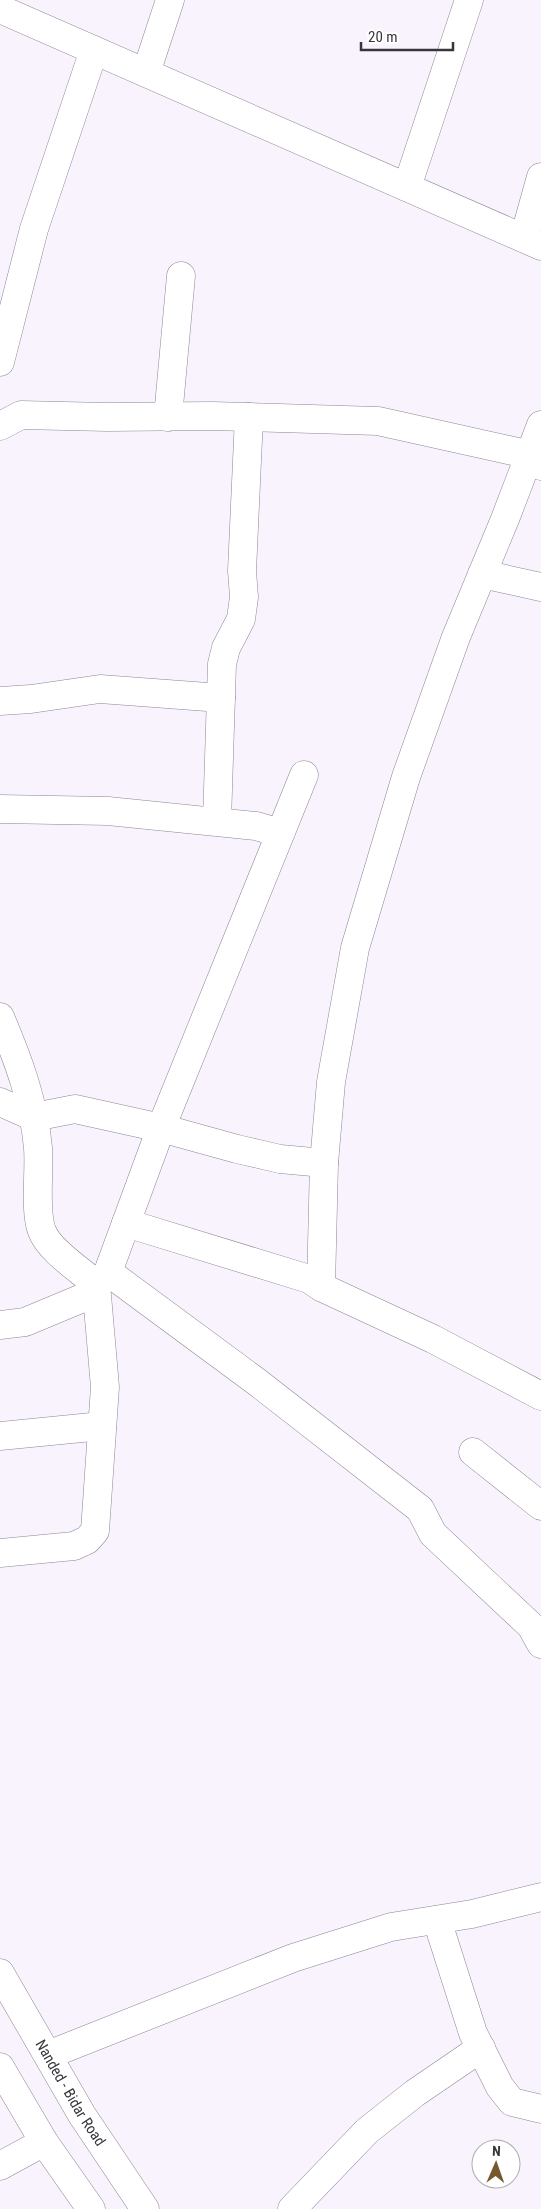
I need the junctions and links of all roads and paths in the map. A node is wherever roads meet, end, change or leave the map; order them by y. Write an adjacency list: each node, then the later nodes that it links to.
1 (170, 0): 5 (street)
2 (469, 0): 7 (street)
3 (0, 9): 4 (street)
4 (94, 50): 5 (street); 10 (street)
5 (146, 73): 7 (street)
6 (541, 177): 8 (street)
7 (406, 187): 8 (street)
8 (532, 242)
9 (181, 276): 11 (street)
10 (0, 362)
11 (168, 416): 12 (street); 14 (street)
12 (249, 417): 15 (street); 18 (street)
13 (541, 425): 15 (street)
14 (0, 426)
15 (536, 461): 16 (street)
16 (482, 574): 17 (street); 28 (street)
17 (541, 587)
18 (221, 698): 19 (street); 22 (street)
19 (0, 701)
20 (304, 776): 23 (street)
21 (0, 809): 22 (street)
22 (217, 821): 23 (street)
23 (280, 833): 27 (street)
24 (0, 1017): 26 (street)
25 (0, 1102): 26 (street)
26 (34, 1117): 27 (street); 30 (street)
27 (161, 1128): 28 (street); 29 (street)
28 (324, 1163): 31 (street)
29 (126, 1223): 30 (street); 31 (street)
30 (102, 1278): 32 (street); 34 (street); 39 (street)
31 (320, 1287): 33 (street)
32 (0, 1325)
33 (541, 1396)
34 (102, 1426): 35 (street); 38 (street)
35 (0, 1436)
36 (473, 1452): 37 (street)
37 (541, 1506)
38 (0, 1553)
39 (541, 1644)
40 (541, 1897): 41 (street)
41 (437, 1920): 43 (street); 44 (street)
42 (0, 1973): 44 (street, Nanded - Bidar Road)
43 (481, 2048): 46 (street); 51 (street)
44 (48, 2055): 50 (street, Nanded - Bidar Road)
45 (0, 2067): 47 (street)
46 (541, 2110)
47 (44, 2142): 48 (street); 49 (street)
48 (0, 2166)
49 (91, 2209)
50 (145, 2209)
51 (292, 2209)

